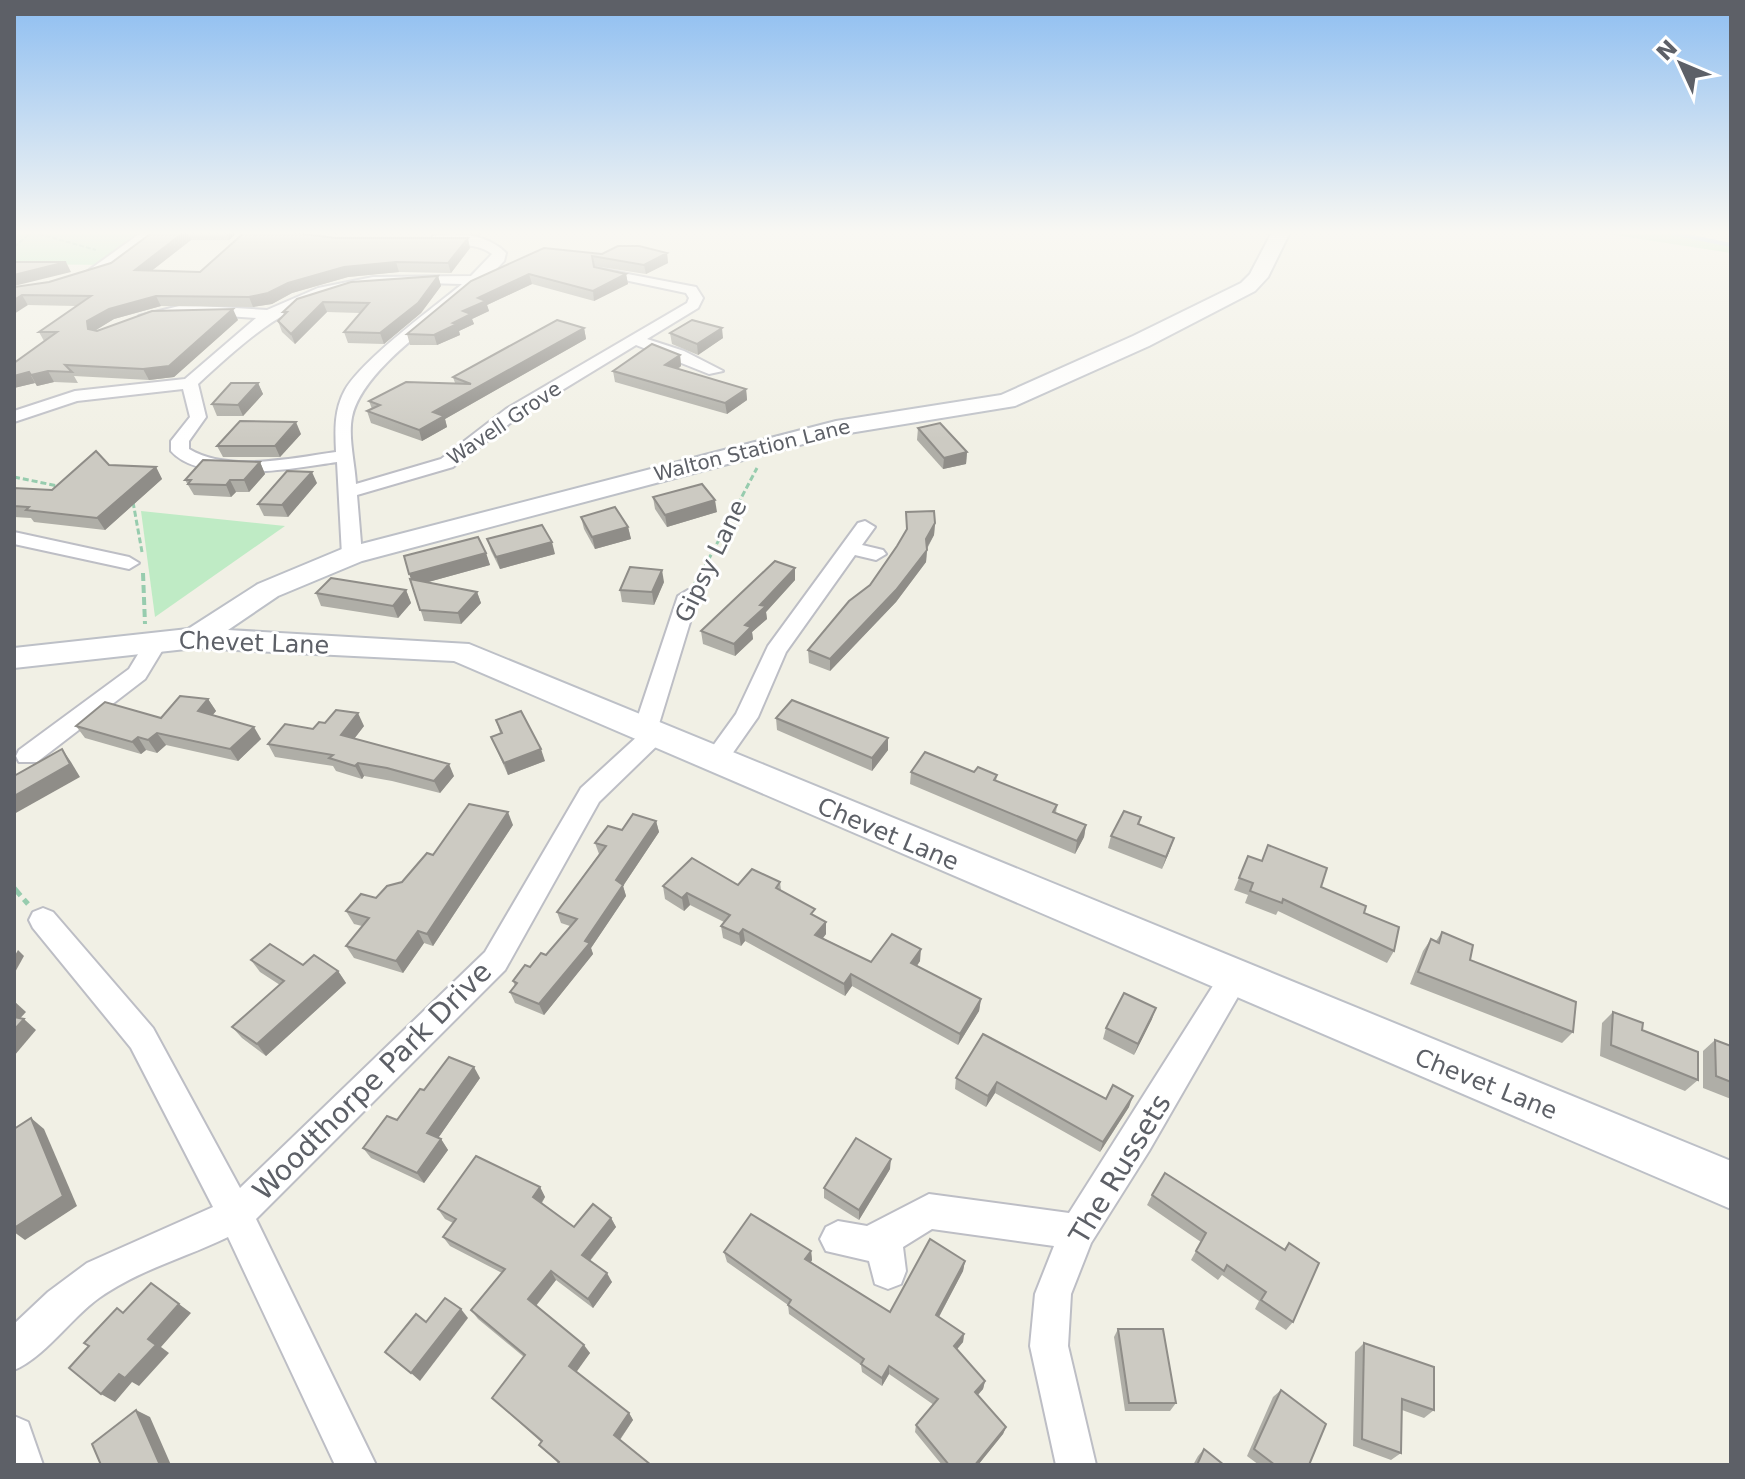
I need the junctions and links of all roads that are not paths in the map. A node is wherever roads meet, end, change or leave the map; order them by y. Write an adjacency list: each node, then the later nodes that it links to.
1 (192, 301): 6 (street)
2 (300, 301): 7 (street)
3 (451, 301): 13 (street)
4 (695, 301): 9 (street, Wavell Grove)
5 (1220, 301): 19 (main road, Walton Station Lane)
6 (183, 309): 7 (street); 8 (street)
7 (269, 314): 11 (street)
8 (128, 323)
9 (635, 340): 10 (street); 14 (street, Wavell Grove)
10 (716, 371)
11 (190, 383): 12 (street); 13 (street)
12 (14, 417)
13 (343, 456): 14 (street)
14 (349, 492): 19 (street)
15 (865, 527): 17 (street)
16 (14, 538): 20 (street)
17 (850, 548): 18 (street); 27 (street)
18 (876, 554)
19 (352, 555): 22 (main road, Walton Station Lane)
20 (134, 562)
21 (688, 596): 25 (street, Gipsy Lane)
22 (195, 638): 23 (main road, Chevet Lane); 25 (main road, Chevet Lane)
23 (151, 642): 24 (main road, Chevet Lane); 26 (street)
24 (14, 658)
25 (652, 730): 27 (main road, Chevet Lane); 31 (street, Woodthorpe Park Drive)
26 (28, 756)
27 (714, 761): 29 (main road, Chevet Lane)
28 (43, 920): 31 (street)
29 (1233, 979): 30 (main road, Chevet Lane); 32 (street, The Russets)
30 (1731, 1185)
31 (236, 1215): 34 (street, Woodthorpe Park Drive); 37 (street)
32 (1077, 1232): 33 (street); 38 (street, The Russets)
33 (838, 1239)
34 (14, 1351)
35 (14, 1436): 36 (street)
36 (23, 1465)
37 (356, 1465)
38 (1076, 1465)

